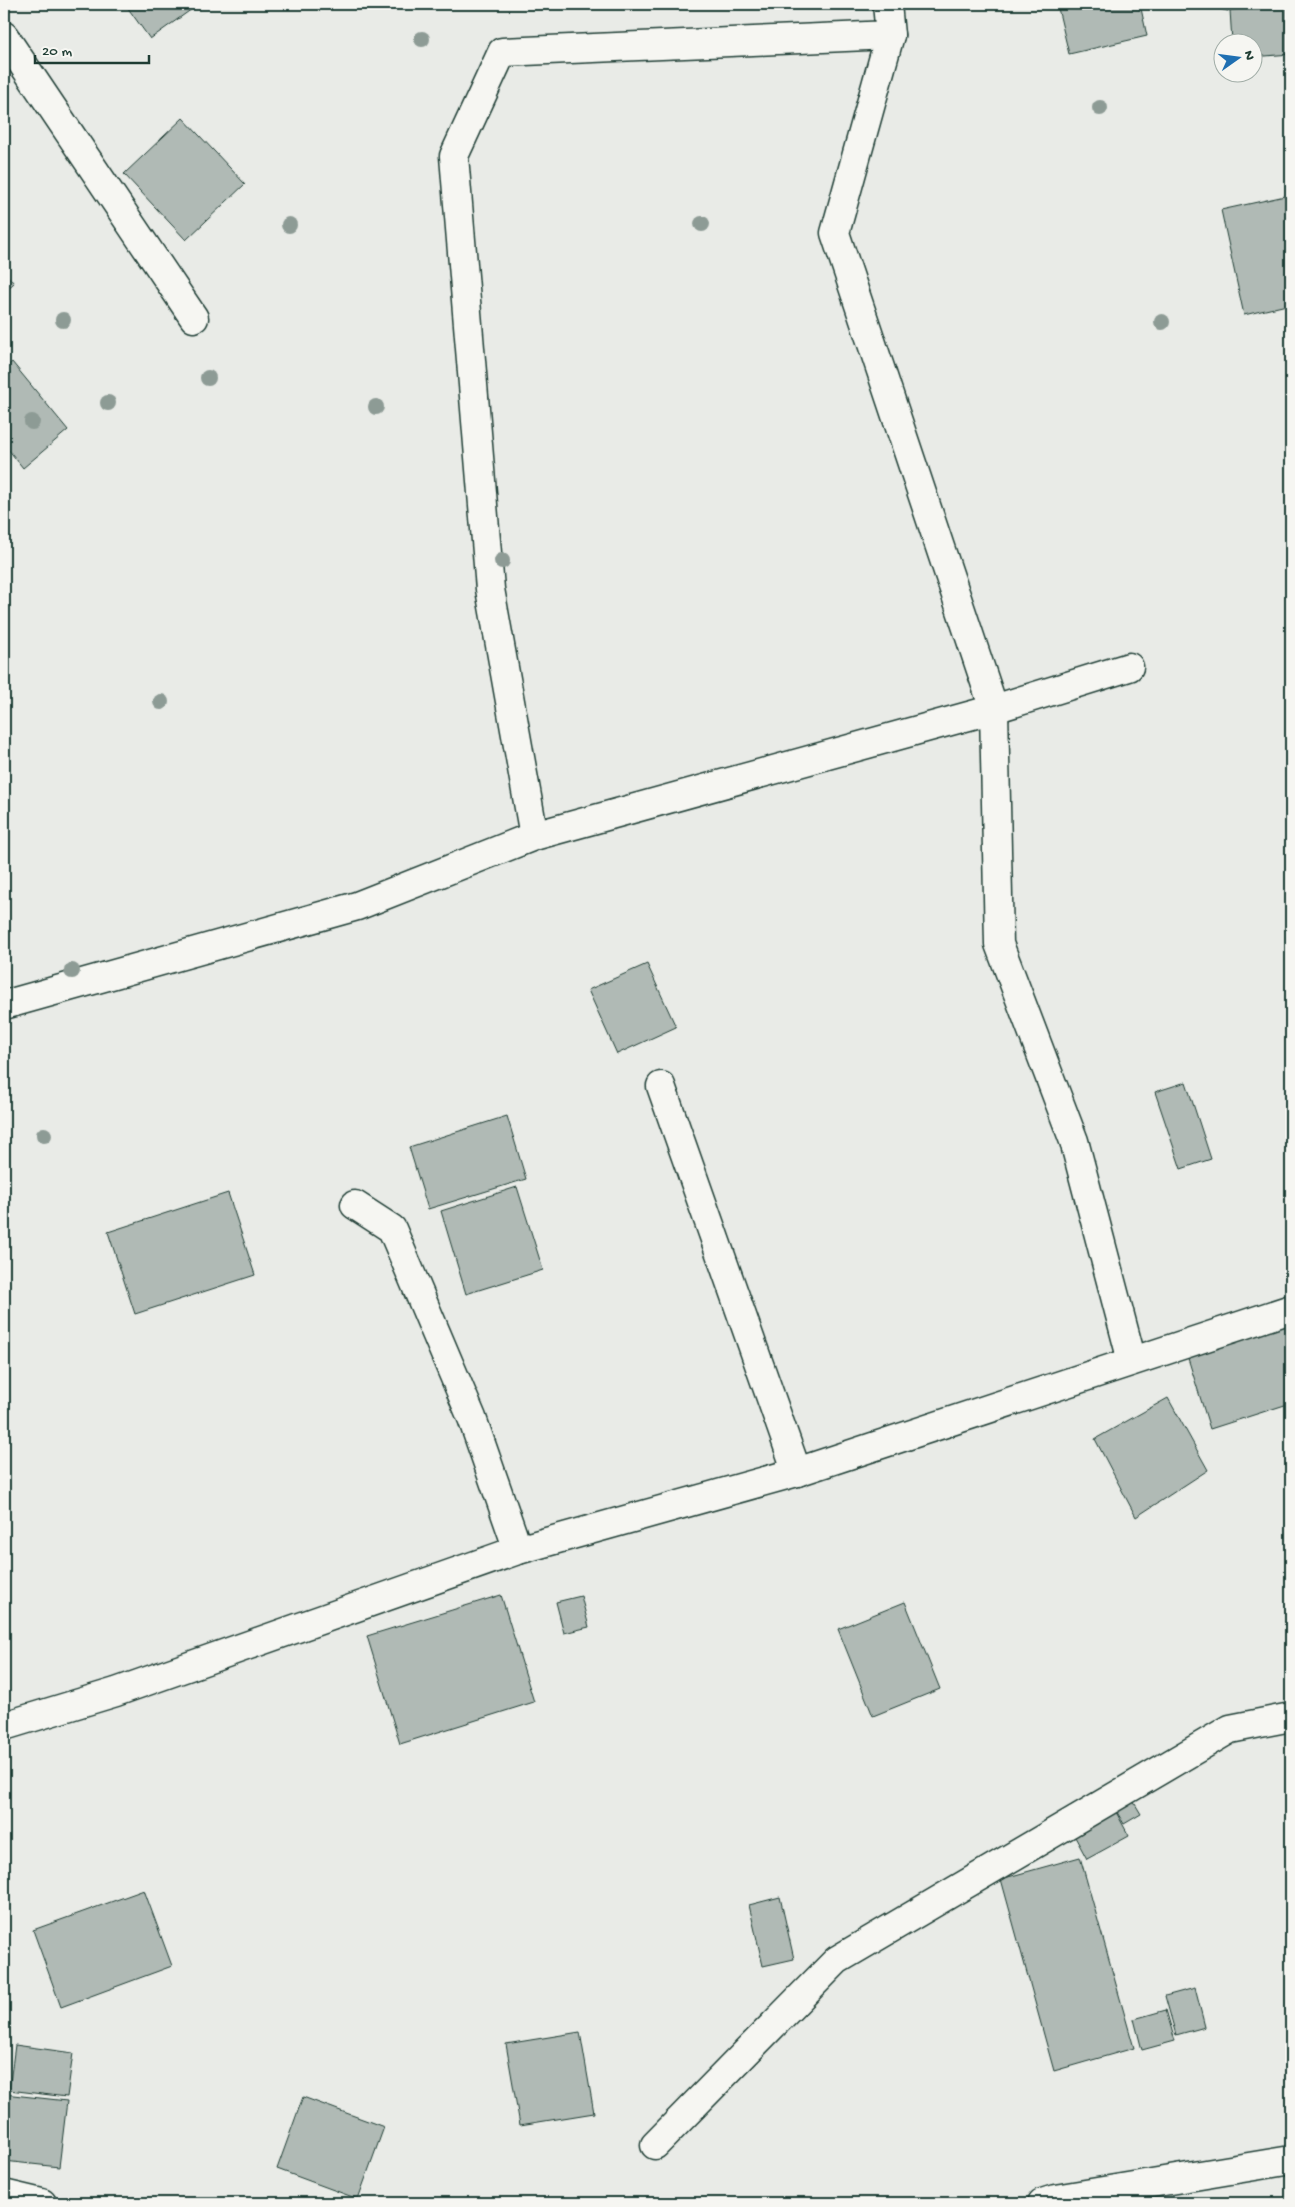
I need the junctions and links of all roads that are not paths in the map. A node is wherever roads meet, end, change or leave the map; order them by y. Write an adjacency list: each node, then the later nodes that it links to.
1 (888, 4): 2 (street)
2 (890, 35): 6 (street); 7 (street)
3 (4, 36): 4 (street)
4 (194, 318)
5 (1128, 666): 6 (street)
6 (994, 709): 7 (street); 12 (street)
7 (534, 836): 8 (street)
8 (4, 1005)
9 (660, 1086): 13 (street)
10 (355, 1205): 14 (street)
11 (1291, 1309): 12 (street)
12 (1132, 1361): 13 (street)
13 (797, 1472): 14 (street)
14 (518, 1550): 16 (street)
15 (1291, 1717): 17 (street)
16 (4, 1726)
17 (655, 2145)
18 (1291, 2160): 21 (street)
19 (4, 2194): 20 (street)
20 (42, 2203)
21 (1042, 2203)

